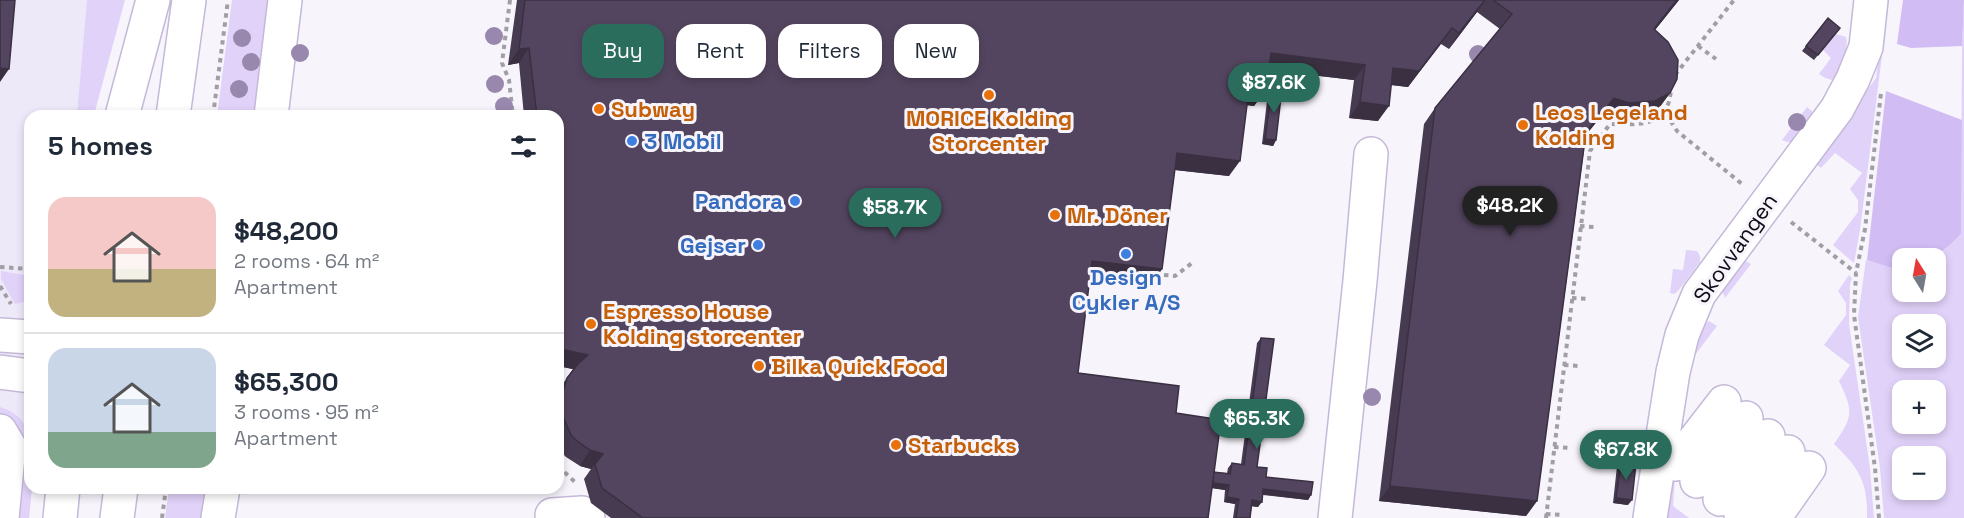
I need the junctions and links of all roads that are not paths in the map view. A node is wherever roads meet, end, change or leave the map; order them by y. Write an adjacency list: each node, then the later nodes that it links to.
1 (153, 0): 5 (street)
2 (189, 0): 6 (street)
3 (285, 0): 7 (street)
4 (1871, 0): 26 (street, Skovvangen)
5 (124, 110)
6 (173, 110)
7 (272, 110)
8 (1371, 154): 25 (street)
9 (7, 322): 10 (street)
10 (24, 333)
11 (0, 372): 12 (street)
12 (24, 375)
13 (0, 431): 20 (street)
14 (1773, 440): 15 (street); 15 (street); 27 (street); 28 (street)
15 (1715, 493)
16 (62, 494): 21 (street)
17 (120, 494): 22 (street)
18 (222, 494): 23 (street)
19 (552, 515): 24 (street)
20 (2, 518)
21 (60, 518)
22 (117, 518)
23 (218, 518)
24 (588, 518)
25 (1335, 518)
26 (1650, 518)
27 (1774, 518)
28 (1791, 518)

